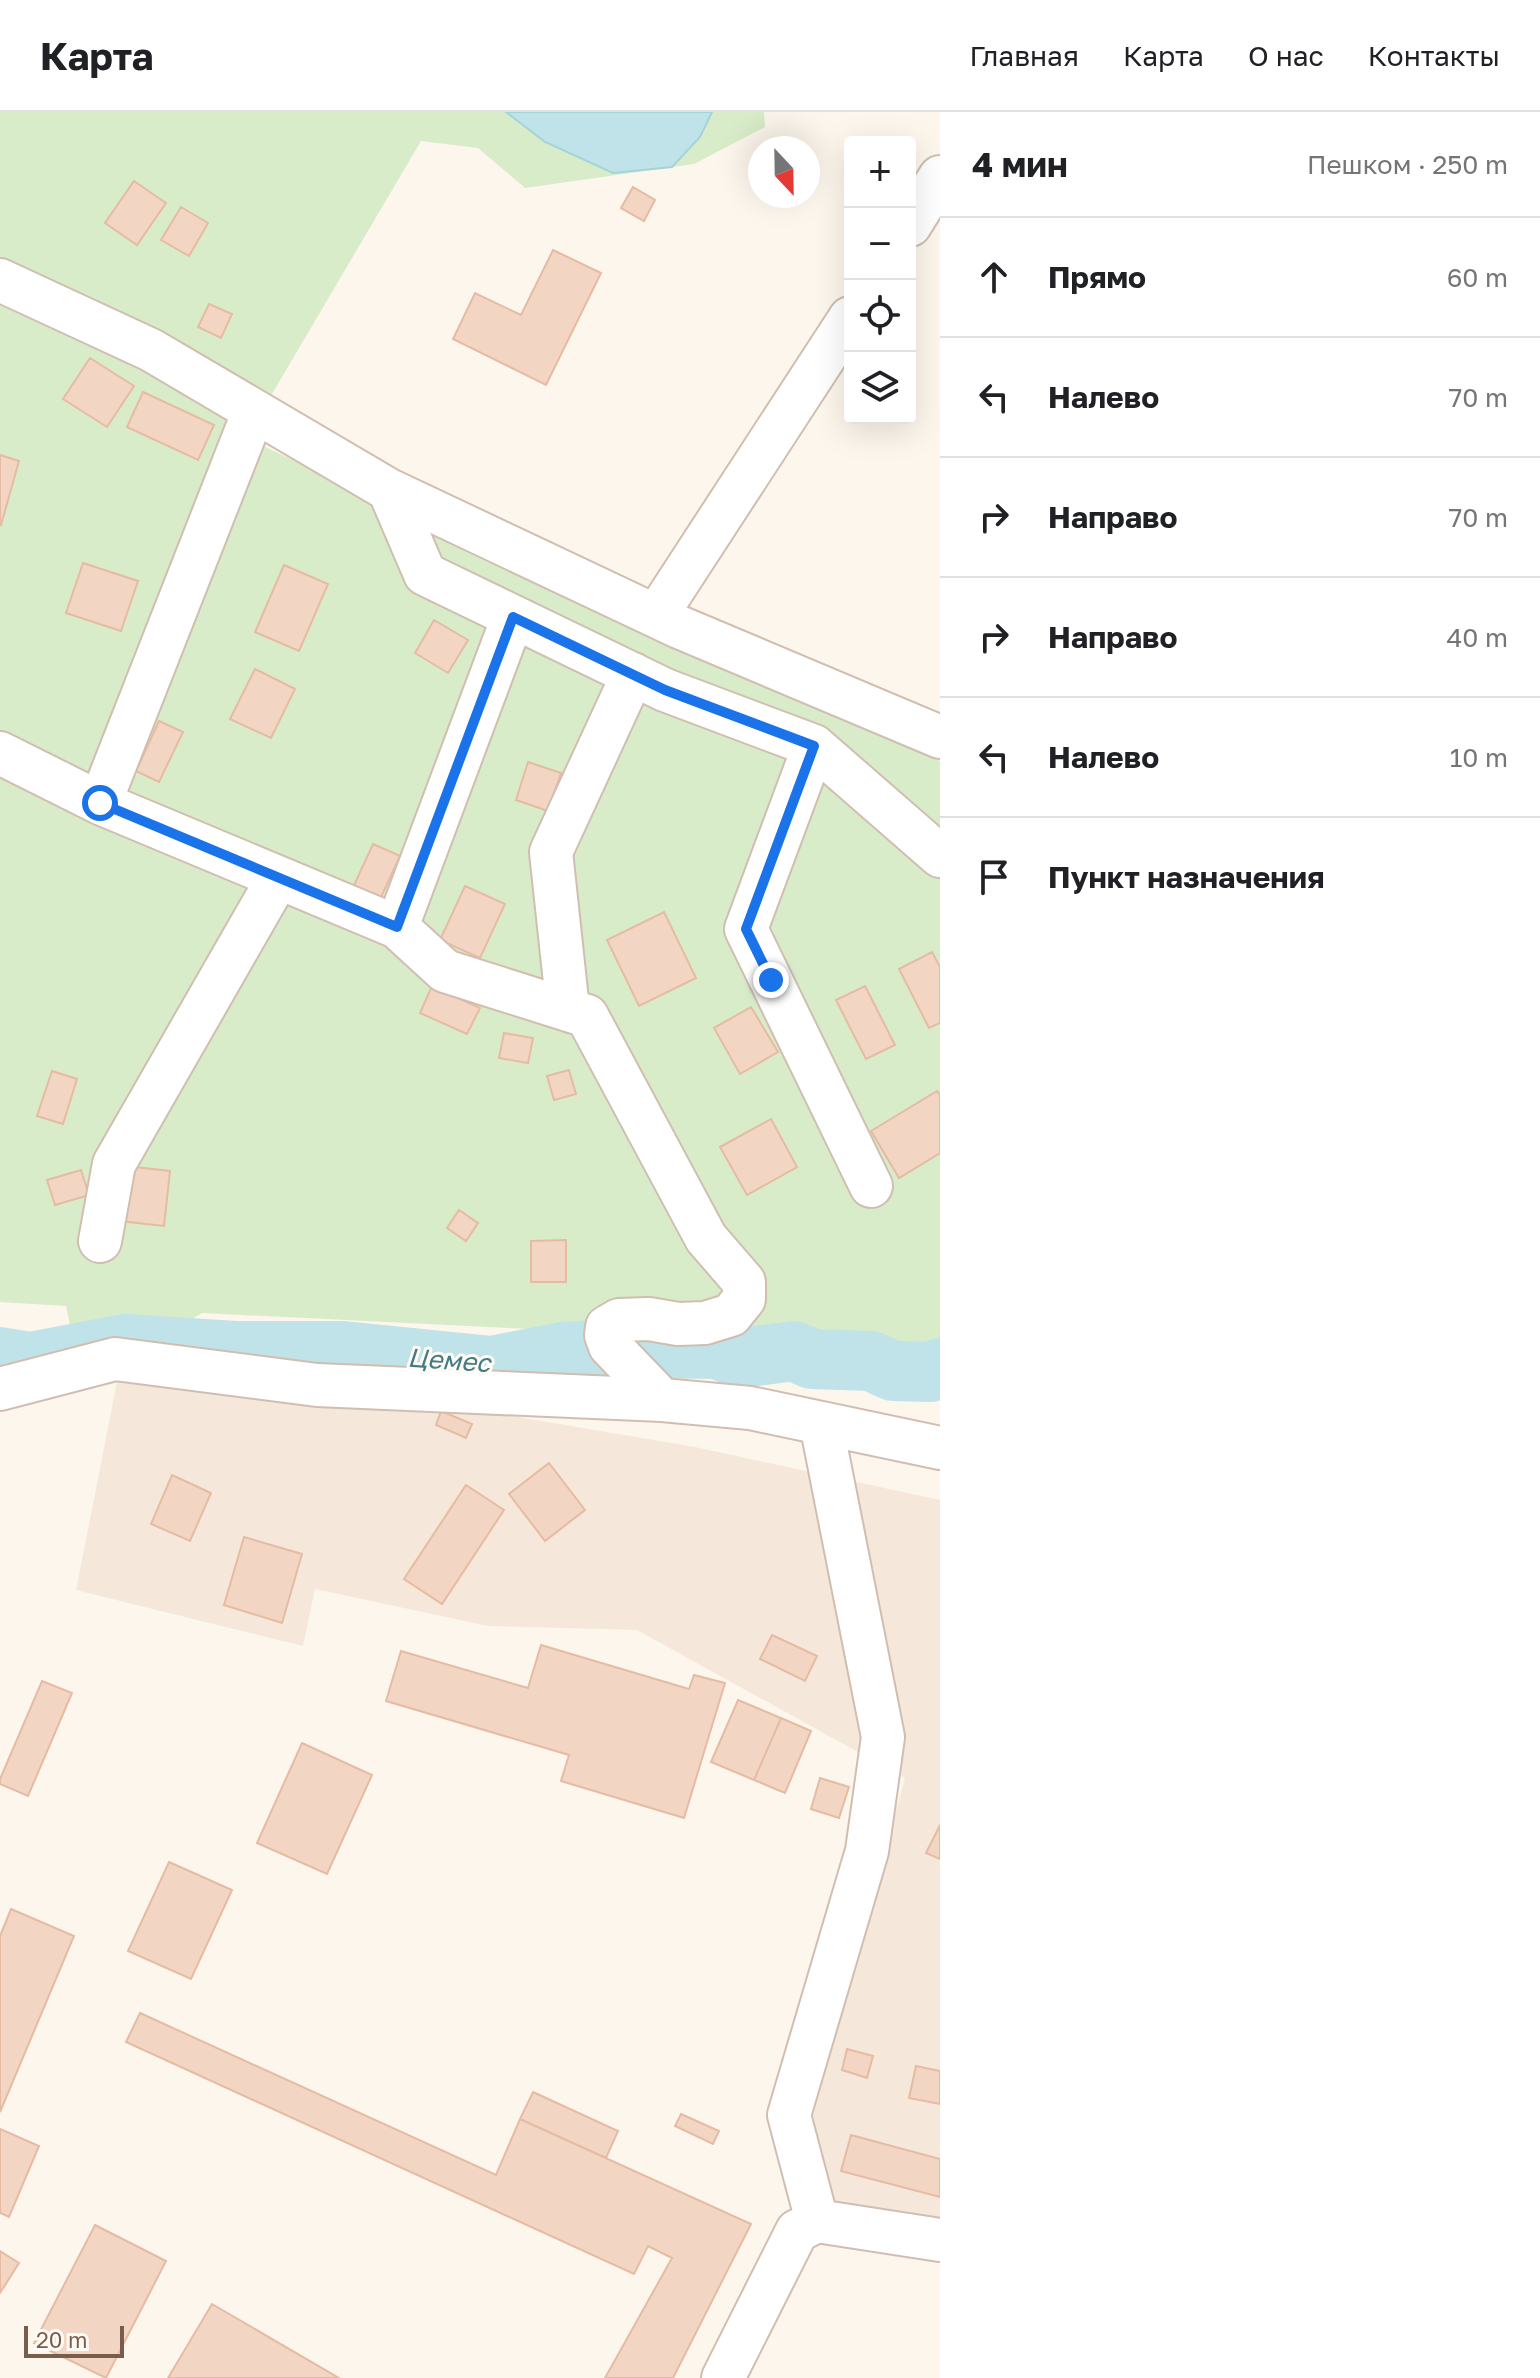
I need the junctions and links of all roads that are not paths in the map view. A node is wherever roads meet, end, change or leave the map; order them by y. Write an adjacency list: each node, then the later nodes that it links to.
1 (940, 177): 2 (lane)
2 (916, 215)
3 (0, 280): 5 (lane)
4 (844, 327): 7 (lane)
5 (254, 411): 6 (lane); 13 (lane)
6 (389, 490): 7 (lane); 8 (lane)
7 (656, 616): 10 (lane)
8 (513, 617): 9 (lane); 16 (lane)
9 (633, 674): 11 (lane); 17 (lane)
10 (940, 737)
11 (814, 746): 14 (lane); 18 (lane)
12 (0, 753): 13 (lane)
13 (100, 803): 15 (lane)
14 (940, 856)
15 (278, 878): 16 (lane); 19 (lane)
16 (397, 927): 17 (lane)
17 (568, 1010): 21 (lane)
18 (871, 1186)
19 (100, 1241)
20 (0, 1389): 21 (lane)
21 (651, 1390): 22 (lane)
22 (821, 1423): 23 (lane); 24 (lane)
23 (940, 1448)
24 (817, 2221): 25 (lane); 26 (lane)
25 (940, 2240)
26 (723, 2378)

